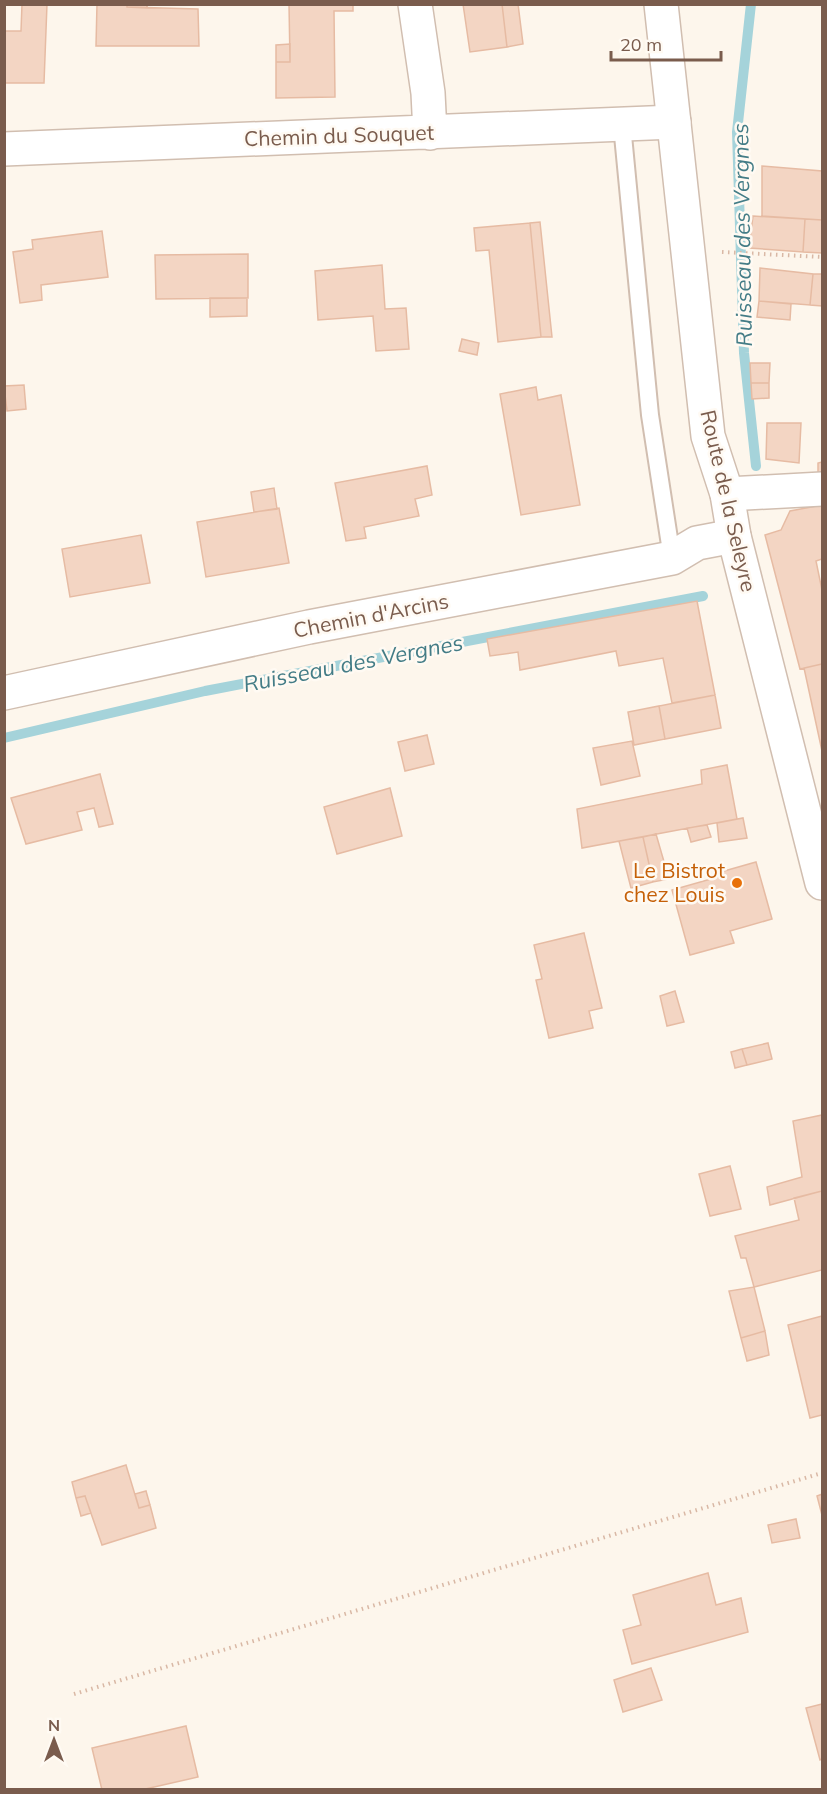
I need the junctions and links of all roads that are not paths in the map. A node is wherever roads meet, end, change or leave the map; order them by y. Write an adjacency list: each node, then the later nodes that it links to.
1 (415, 4): 5 (street)
2 (662, 4): 3 (street, Route de la Seleyre)
3 (674, 122): 4 (street, Chemin du Souquet); 8 (street, Route de la Seleyre)
4 (621, 125): 5 (street, Chemin du Souquet); 10 (lane)
5 (430, 133): 6 (street, Chemin du Souquet)
6 (4, 148)
7 (822, 489): 8 (street)
8 (727, 494): 9 (street, Route de la Seleyre)
9 (735, 536): 10 (street, Chemin d'Arcins); 12 (street, Route de la Seleyre)
10 (672, 558): 11 (street, Chemin d'Arcins)
11 (4, 693)
12 (822, 883)

